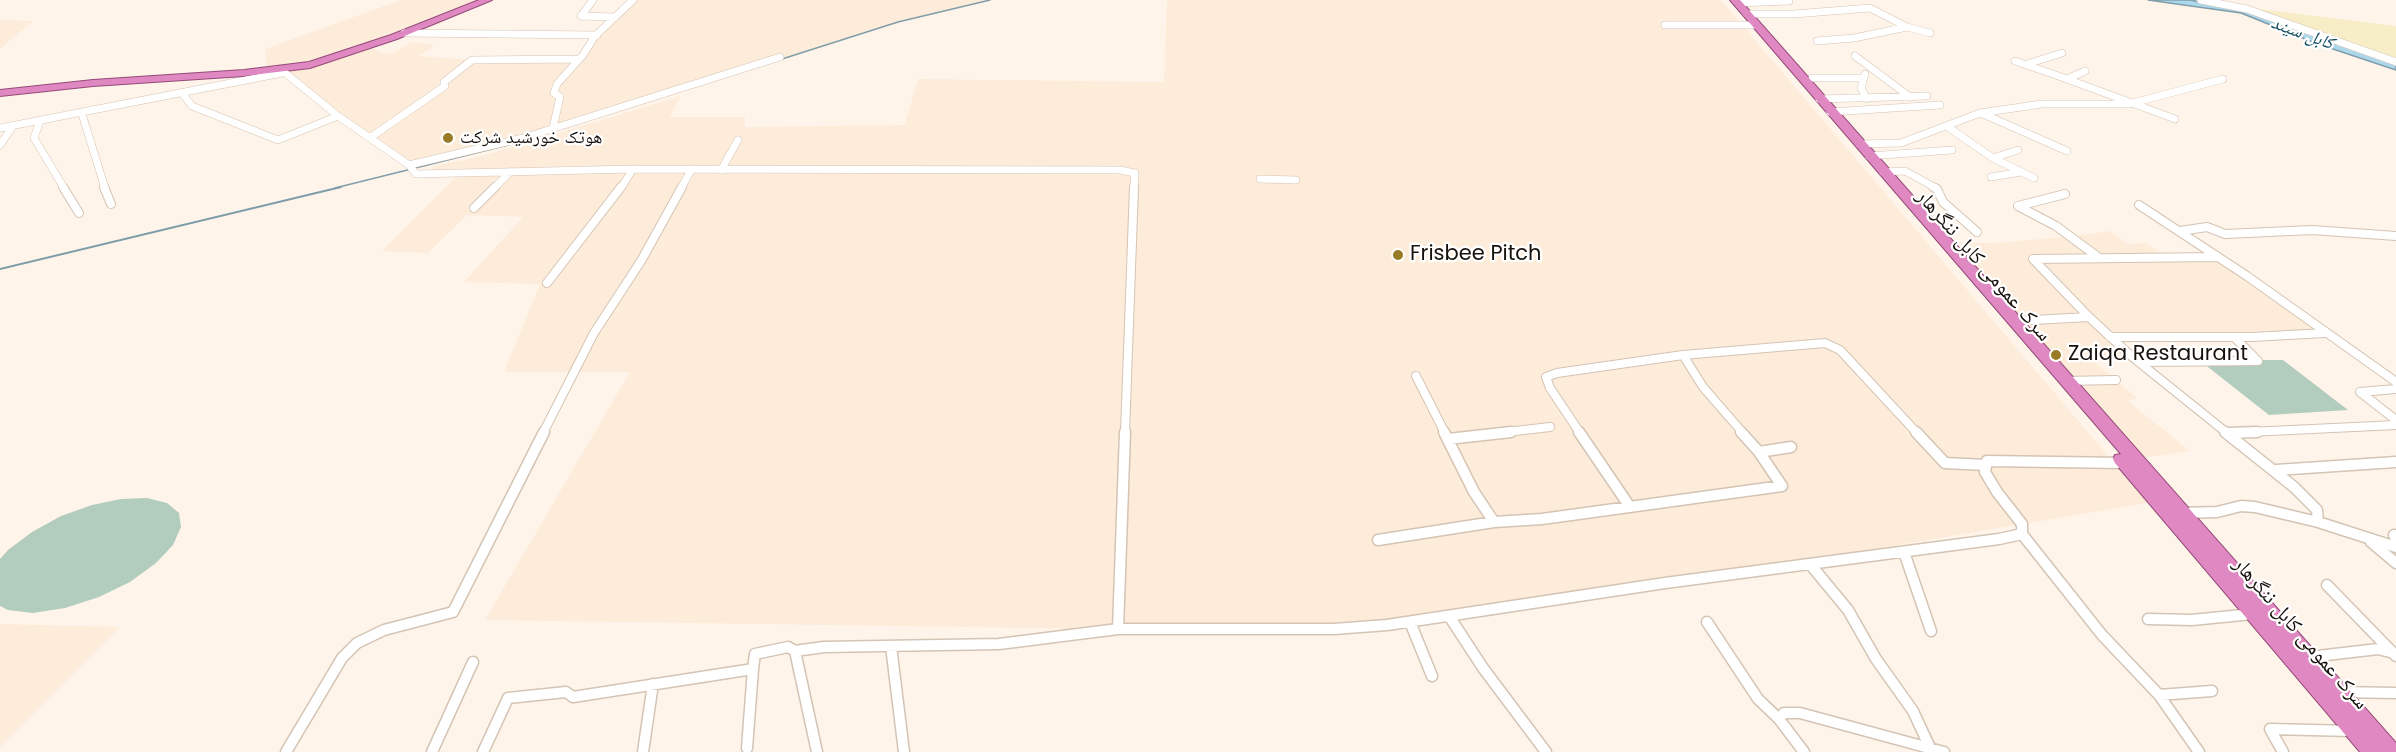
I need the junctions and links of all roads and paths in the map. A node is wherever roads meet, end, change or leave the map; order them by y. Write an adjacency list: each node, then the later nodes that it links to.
1 (487, 0): 11 (highway)
2 (593, 0): 7 (street)
3 (633, 0): 7 (street)
4 (2201, 0): 20 (street)
5 (1733, 1): 6 (street); 8 (highway, سرک عمومی کابل ننگرهار)
6 (1789, 1)
7 (615, 17): 13 (street)
8 (1750, 21): 9 (street); 10 (street); 33 (highway, سرک عمومی کابل ننگرهار); 96 (highway, سرک عمومی کابل ننگرهار)
9 (1665, 25)
10 (1907, 27): 12 (street); 14 (street)
11 (404, 33): 13 (street); 23 (highway)
12 (1930, 33)
13 (597, 34): 18 (street)
14 (1818, 41)
15 (2062, 53): 21 (street)
16 (1855, 56): 22 (street)
17 (780, 57): 46 (street)
18 (579, 59): 46 (street); 47 (street)
19 (2016, 60): 21 (street)
20 (2396, 62)
21 (2025, 64): 27 (street)
22 (1871, 69): 26 (street); 32 (street)
23 (280, 71): 29 (highway); 30 (street); 40 (street)
24 (2085, 71): 27 (street)
25 (1812, 78): 26 (street)
26 (1863, 78): 34 (street)
27 (2067, 79): 35 (street)
28 (2223, 79): 35 (street)
29 (0, 93)
30 (182, 93): 39 (street); 40 (street)
31 (1927, 96): 32 (street)
32 (1910, 98): 34 (street)
33 (1819, 99): 34 (street); 37 (highway, سرک عمومی کابل ننگرهار)
34 (1868, 99)
35 (2129, 104): 38 (street); 41 (street)
36 (1940, 105): 37 (street)
37 (1830, 112): 49 (highway, سرک عمومی کابل ننگرهار)
38 (1980, 113): 44 (street); 53 (street)
39 (82, 114): 42 (street); 68 (street)
40 (338, 116): 47 (street)
41 (2175, 119)
42 (40, 121): 43 (street); 71 (street)
43 (14, 126): 45 (street); 50 (street)
44 (1948, 127): 49 (street); 55 (street)
45 (0, 128)
46 (553, 128): 56 (street)
47 (371, 137): 56 (street)
48 (738, 140): 59 (street)
49 (1858, 144): 54 (highway, سرک عمومی کابل ننگرهار)
50 (0, 145)
51 (1952, 150): 54 (street)
52 (2018, 150): 55 (street)
53 (2067, 151)
54 (1869, 156): 61 (highway, سرک عمومی کابل ننگرهار)
55 (1994, 158): 62 (street)
56 (409, 165): 60 (street)
57 (633, 170): 58 (street); 60 (street); 77 (street)
58 (692, 170): 59 (street); 135 (street)
59 (721, 170): 117 (street)
60 (510, 172): 70 (street)
61 (1883, 172): 72 (street); 79 (highway, سرک عمومی کابل ننگرهار)
62 (2021, 172): 63 (street); 64 (street)
63 (1991, 177)
64 (2034, 178)
65 (1260, 179): 66 (street)
66 (1296, 180)
67 (2065, 194): 75 (street)
68 (111, 204)
69 (2139, 204): 73 (street)
70 (474, 208)
71 (79, 213)
72 (1977, 231)
73 (2180, 231): 74 (street); 76 (street)
74 (2396, 236)
75 (2098, 257): 76 (street); 78 (street)
76 (2218, 257): 80 (street)
77 (547, 283)
78 (2089, 317): 79 (street); 81 (street)
79 (2013, 321): 87 (highway, سرک عمومی کابل ننگرهار)
80 (2325, 333): 82 (street); 88 (street)
81 (2110, 337): 82 (street); 84 (street)
82 (2234, 337): 84 (street)
83 (1683, 355): 95 (street); 98 (street); 100 (street)
84 (2139, 362): 92 (street)
85 (1416, 376): 93 (street)
86 (2116, 380): 87 (street)
87 (2065, 381): 96 (highway, سرک عمومی کابل ننگرهار)
88 (2396, 382)
89 (2396, 389): 90 (street)
90 (2396, 422): 92 (street)
91 (1550, 427): 93 (street)
92 (2228, 433): 99 (street)
93 (1448, 439): 102 (street)
94 (1791, 447): 95 (street)
95 (1759, 452): 100 (street)
96 (2130, 461): 98 (street); 101 (highway, سرک عمومی کابل ننگرهار); 112 (highway, سرک عمومی کابل ننگرهار)
97 (2396, 462): 99 (street)
98 (1986, 465): 104 (street)
99 (2276, 470): 103 (street)
100 (1630, 507): 102 (street)
101 (2181, 513): 103 (street); 122 (highway, سرک عمومی کابل ننگرهار)
102 (1494, 522): 106 (street)
103 (2318, 522): 105 (street)
104 (2022, 534): 108 (street); 130 (street)
105 (2367, 538): 107 (street); 109 (street)
106 (1378, 540)
107 (2396, 547)
108 (1904, 552): 110 (street); 118 (street)
109 (2396, 563)
110 (1810, 564): 113 (street); 134 (street)
111 (2326, 585): 121 (street)
112 (2252, 614): 114 (street); 132 (highway, سرک عمومی کابل ننگرهار)
113 (1449, 616): 115 (street); 141 (street)
114 (2148, 619)
115 (1410, 622): 117 (street); 125 (street)
116 (1707, 622): 131 (street)
117 (1118, 629): 119 (street)
118 (1931, 631)
119 (891, 646): 120 (street); 140 (street)
120 (795, 651): 124 (street); 139 (street)
121 (2395, 655): 122 (street)
122 (2306, 657): 128 (highway, سرک عمومی کابل ننگرهار)
123 (473, 662): 136 (street)
124 (753, 669): 126 (street); 133 (street)
125 (1432, 676)
126 (653, 684): 137 (street); 138 (street)
127 (2212, 691): 130 (street)
128 (2337, 692): 129 (street); 146 (highway, سرک عمومی کابل ننگرهار)
129 (2396, 693)
130 (2159, 695): 143 (street)
131 (1779, 719): 134 (street); 142 (street)
132 (2354, 731): 144 (street); 145 (highway, سرک عمومی کابل ننگرهار)
133 (747, 748)
134 (1936, 751)
135 (286, 752)
136 (432, 752)
137 (483, 752)
138 (643, 752)
139 (817, 752)
140 (904, 752)
141 (1545, 752)
142 (1804, 752)
143 (2199, 752)
144 (2283, 752)
145 (2372, 752)
146 (2391, 752)

